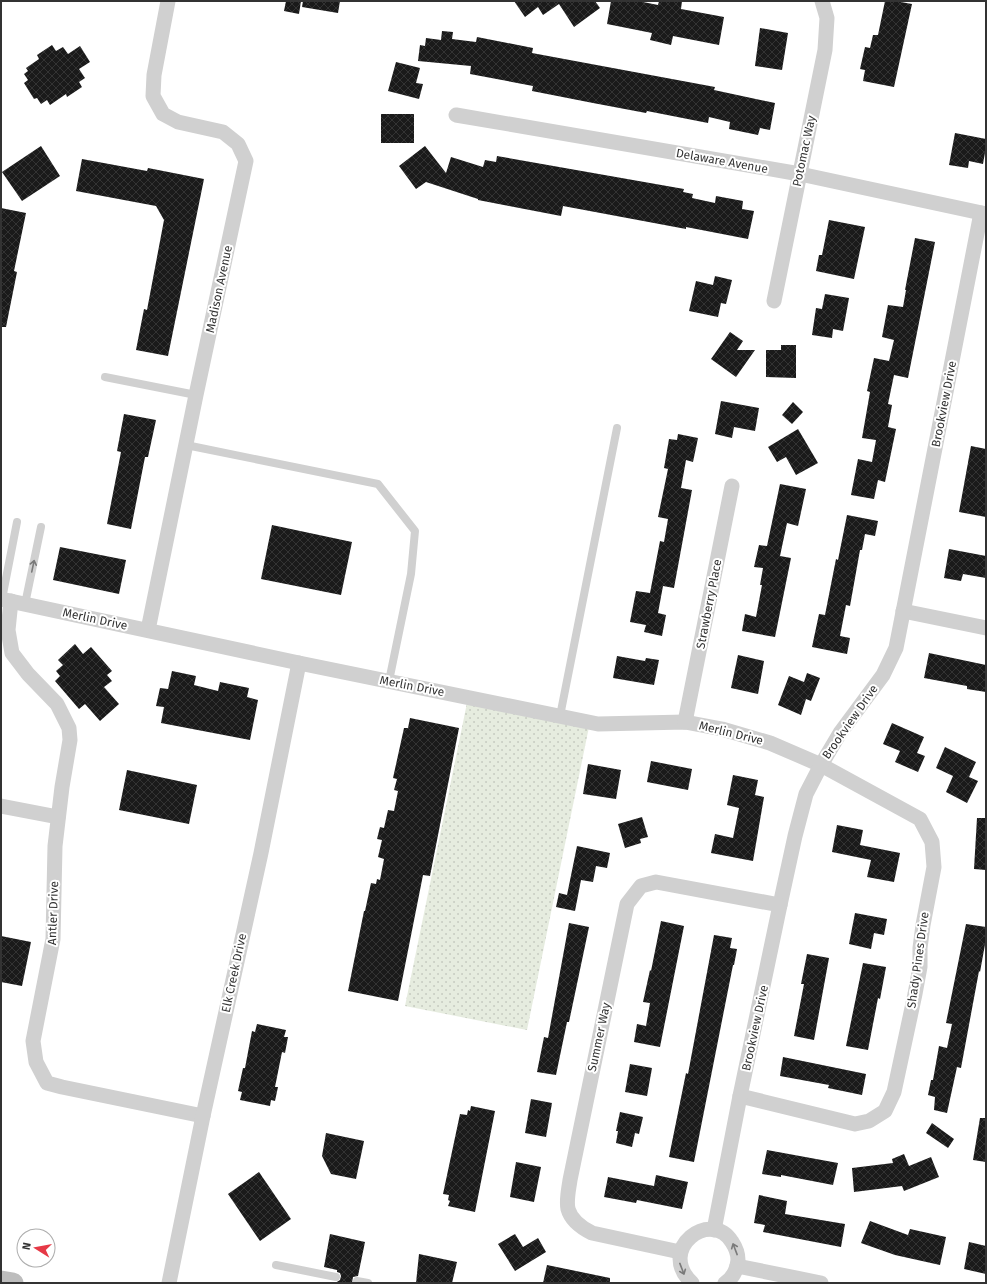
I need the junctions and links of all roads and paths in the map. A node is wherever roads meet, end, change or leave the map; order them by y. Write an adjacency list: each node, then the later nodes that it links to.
1 (168, 1): 8 (street, Madison Avenue)
2 (822, 1): 4 (street, Potomac Way)
3 (456, 115): 4 (street, Delaware Avenue)
4 (800, 174): 5 (street, Delaware Avenue); 6 (street, Potomac Way)
5 (984, 214): 15 (street, Brookview Drive)
6 (774, 301)
7 (105, 377): 8 (lane)
8 (196, 395): 10 (street, Madison Avenue)
9 (617, 428): 20 (lane)
10 (186, 445): 17 (street, Madison Avenue); 19 (lane)
11 (732, 486): 21 (street, Strawberry Place)
12 (17, 522): 14 (lane)
13 (41, 527): 14 (lane, one-way to 13)
14 (10, 601): 17 (street, Merlin Drive); 24 (street, Antler Drive)
15 (903, 611): 16 (street); 22 (street, Brookview Drive)
16 (986, 628)
17 (148, 630): 18 (street, Merlin Drive)
18 (299, 663): 19 (street, Merlin Drive); 27 (street, Elk Creek Drive)
19 (389, 682): 20 (street, Merlin Drive)
20 (560, 716): 21 (street, Merlin Drive)
21 (686, 722): 22 (street, Merlin Drive)
22 (821, 765): 25 (street, Brookview Drive); 26 (street, Shady Pines Drive)
23 (1, 806): 24 (street)
24 (58, 817): 27 (street, Antler Drive)
25 (780, 905): 26 (street, Brookview Drive); 29 (street, Summer Way)
26 (740, 1096): 28 (street, Brookview Drive)
27 (203, 1116): 36 (street, Elk Creek Drive)
28 (714, 1230): 29 (street); 31 (street, one-way to 28)
29 (680, 1252): 38 (street, one-way to 38)
30 (276, 1265): 32 (lane)
31 (737, 1266): 39 (street); 40 (street)
32 (336, 1277)
33 (1, 1281): 35 (main road)
34 (357, 1281): 37 (lane)
35 (13, 1283)
36 (169, 1283)
37 (368, 1283)
38 (692, 1283)
39 (725, 1283)
40 (821, 1283)

